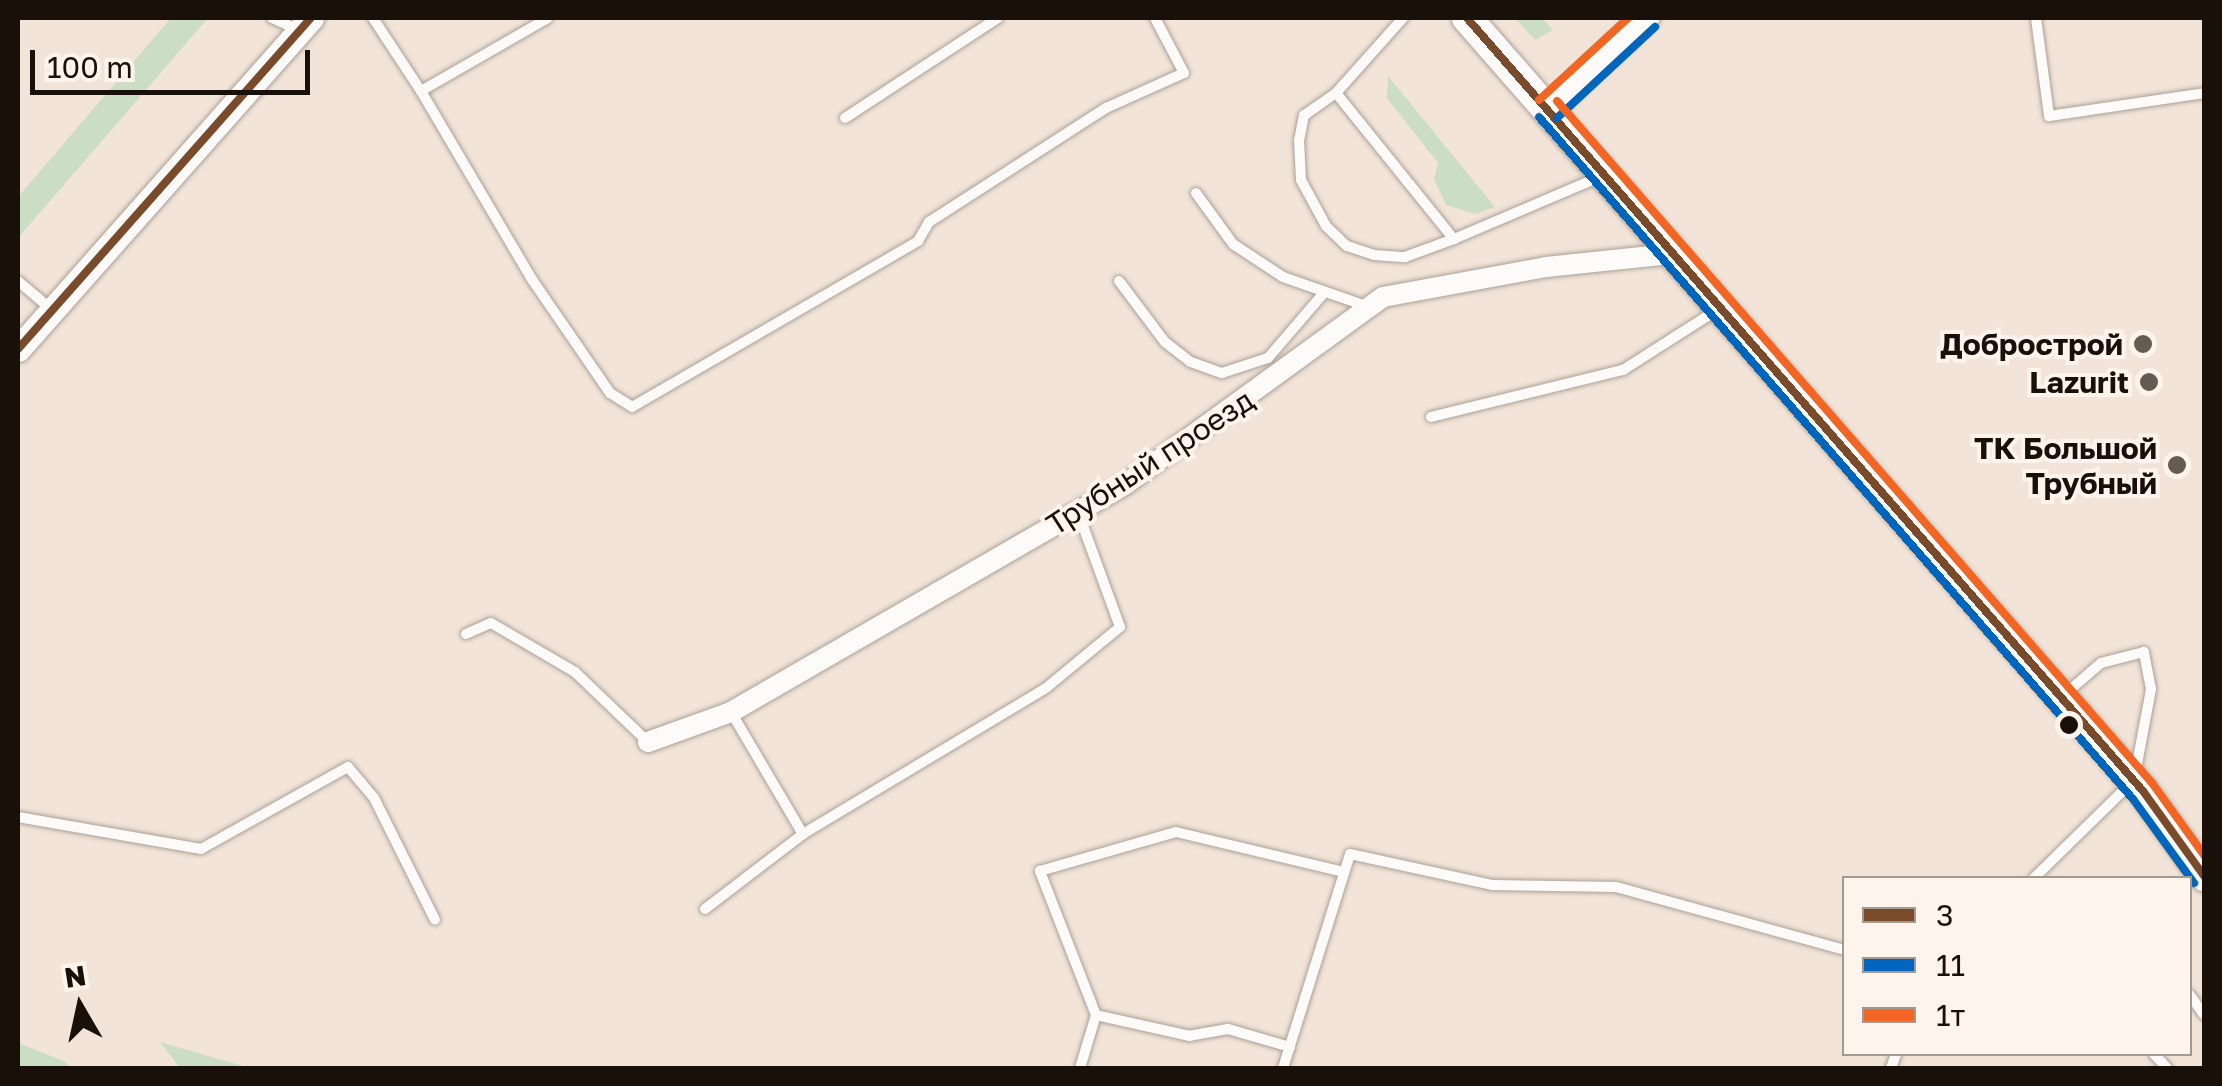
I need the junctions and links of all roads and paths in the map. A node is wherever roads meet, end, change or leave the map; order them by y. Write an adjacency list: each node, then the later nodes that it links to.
1 (272, 18): 10 (lane)
2 (373, 18): 11 (lane)
3 (548, 18): 11 (lane)
4 (998, 18): 15 (lane)
5 (1155, 18): 11 (lane)
6 (1403, 18): 12 (lane)
7 (1467, 18): 14 (main road)
8 (1646, 18): 14 (street)
9 (2036, 18): 13 (lane)
10 (305, 24): 25 (street)
11 (421, 91)
12 (1336, 92): 18 (lane); 18 (lane)
13 (2204, 93)
14 (1548, 109): 16 (main road)
15 (845, 118)
16 (1603, 176): 18 (lane); 19 (main road)
17 (1196, 194): 22 (lane)
18 (1454, 239)
19 (1670, 254): 23 (street, Трубный проезд); 24 (main road)
20 (18, 281): 25 (lane)
21 (1119, 282): 22 (lane)
22 (1323, 294): 23 (lane)
23 (1370, 307): 28 (street, Трубный проезд)
24 (1718, 309): 27 (lane); 30 (main road)
25 (51, 310): 26 (street)
26 (18, 348)
27 (1431, 417)
28 (1078, 511): 31 (street, Трубный проезд); 35 (lane)
29 (466, 634): 32 (lane)
30 (2059, 698): 33 (main road); 33 (lane)
31 (731, 712): 32 (street, Трубный проезд); 35 (lane)
32 (648, 742)
33 (2134, 780): 37 (main road); 38 (lane)
34 (18, 817): 40 (lane)
35 (803, 834): 39 (lane)
36 (1344, 872): 41 (lane); 42 (lane); 43 (lane)
37 (2204, 875)
38 (2036, 876)
39 (706, 910)
40 (435, 920)
41 (1842, 949)
42 (1096, 1015): 43 (lane); 44 (lane)
43 (1290, 1048): 45 (lane)
44 (1080, 1068)
45 (1284, 1068)

